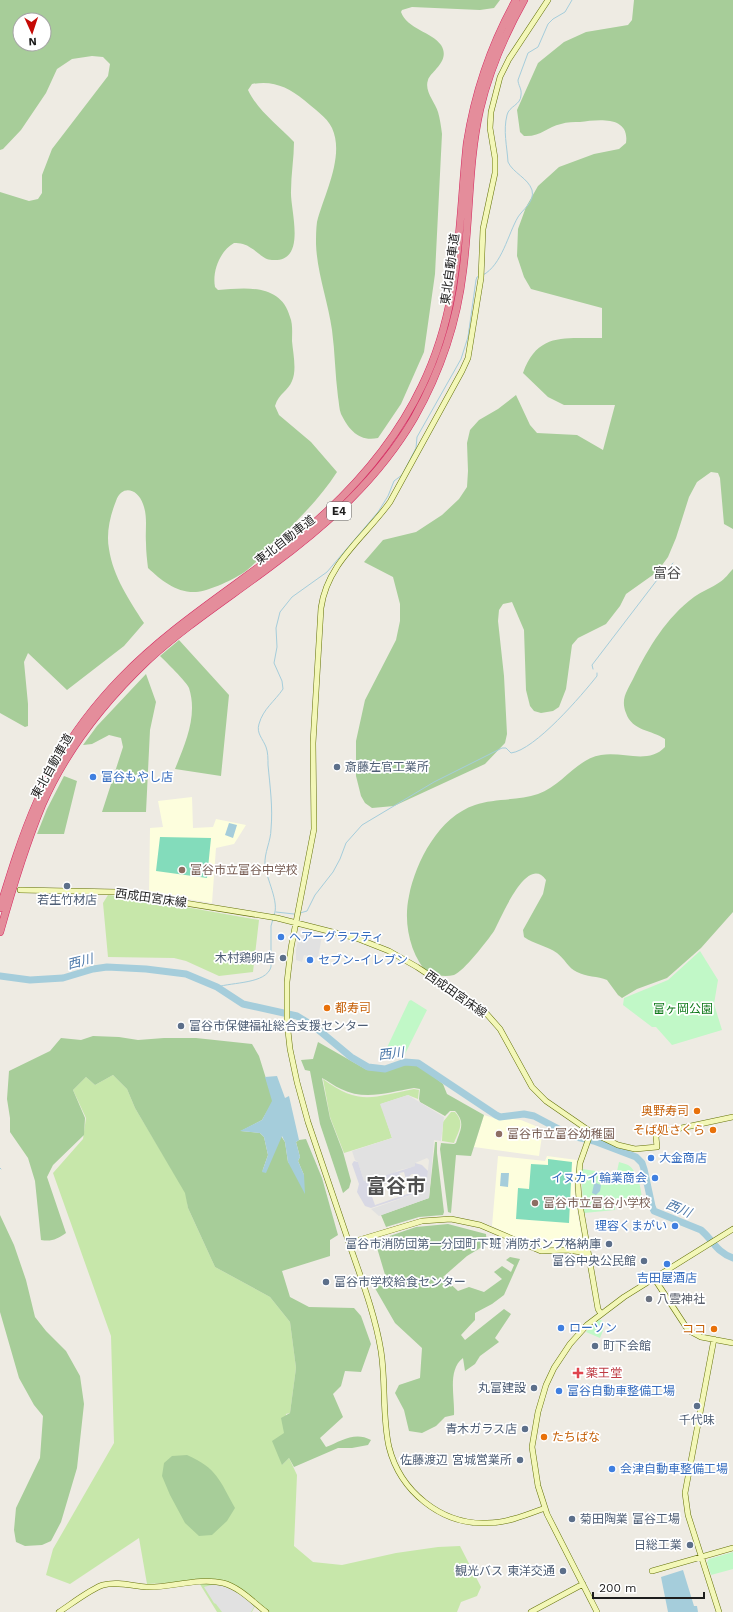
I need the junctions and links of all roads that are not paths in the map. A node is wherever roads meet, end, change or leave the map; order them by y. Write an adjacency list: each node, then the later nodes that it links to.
1 (516, 0): 5 (highway, 東北自動車道 / E4)
2 (524, 0): 7 (highway, 東北自動車道 / E4)
3 (548, 0): 6 (street)
4 (20, 890): 6 (street, 西成田宮床線)
5 (0, 908)
6 (295, 922): 9 (street, 西成田宮床線); 11 (street)
7 (0, 932)
8 (733, 1117): 9 (street, 西成田宮床線)
9 (590, 1134): 12 (street)
10 (733, 1228): 13 (street)
11 (349, 1243): 12 (street); 17 (street)
12 (588, 1253): 14 (street)
13 (654, 1278): 14 (street); 15 (street)
14 (601, 1314): 17 (street)
15 (714, 1339): 16 (street); 19 (street)
16 (733, 1343)
17 (545, 1508): 21 (street)
18 (733, 1548): 19 (street)
19 (701, 1557): 20 (street); 26 (street)
20 (652, 1571)
21 (583, 1584): 24 (street); 25 (street)
22 (59, 1612): 23 (street)
23 (266, 1612)
24 (532, 1612)
25 (597, 1612)
26 (719, 1612)

